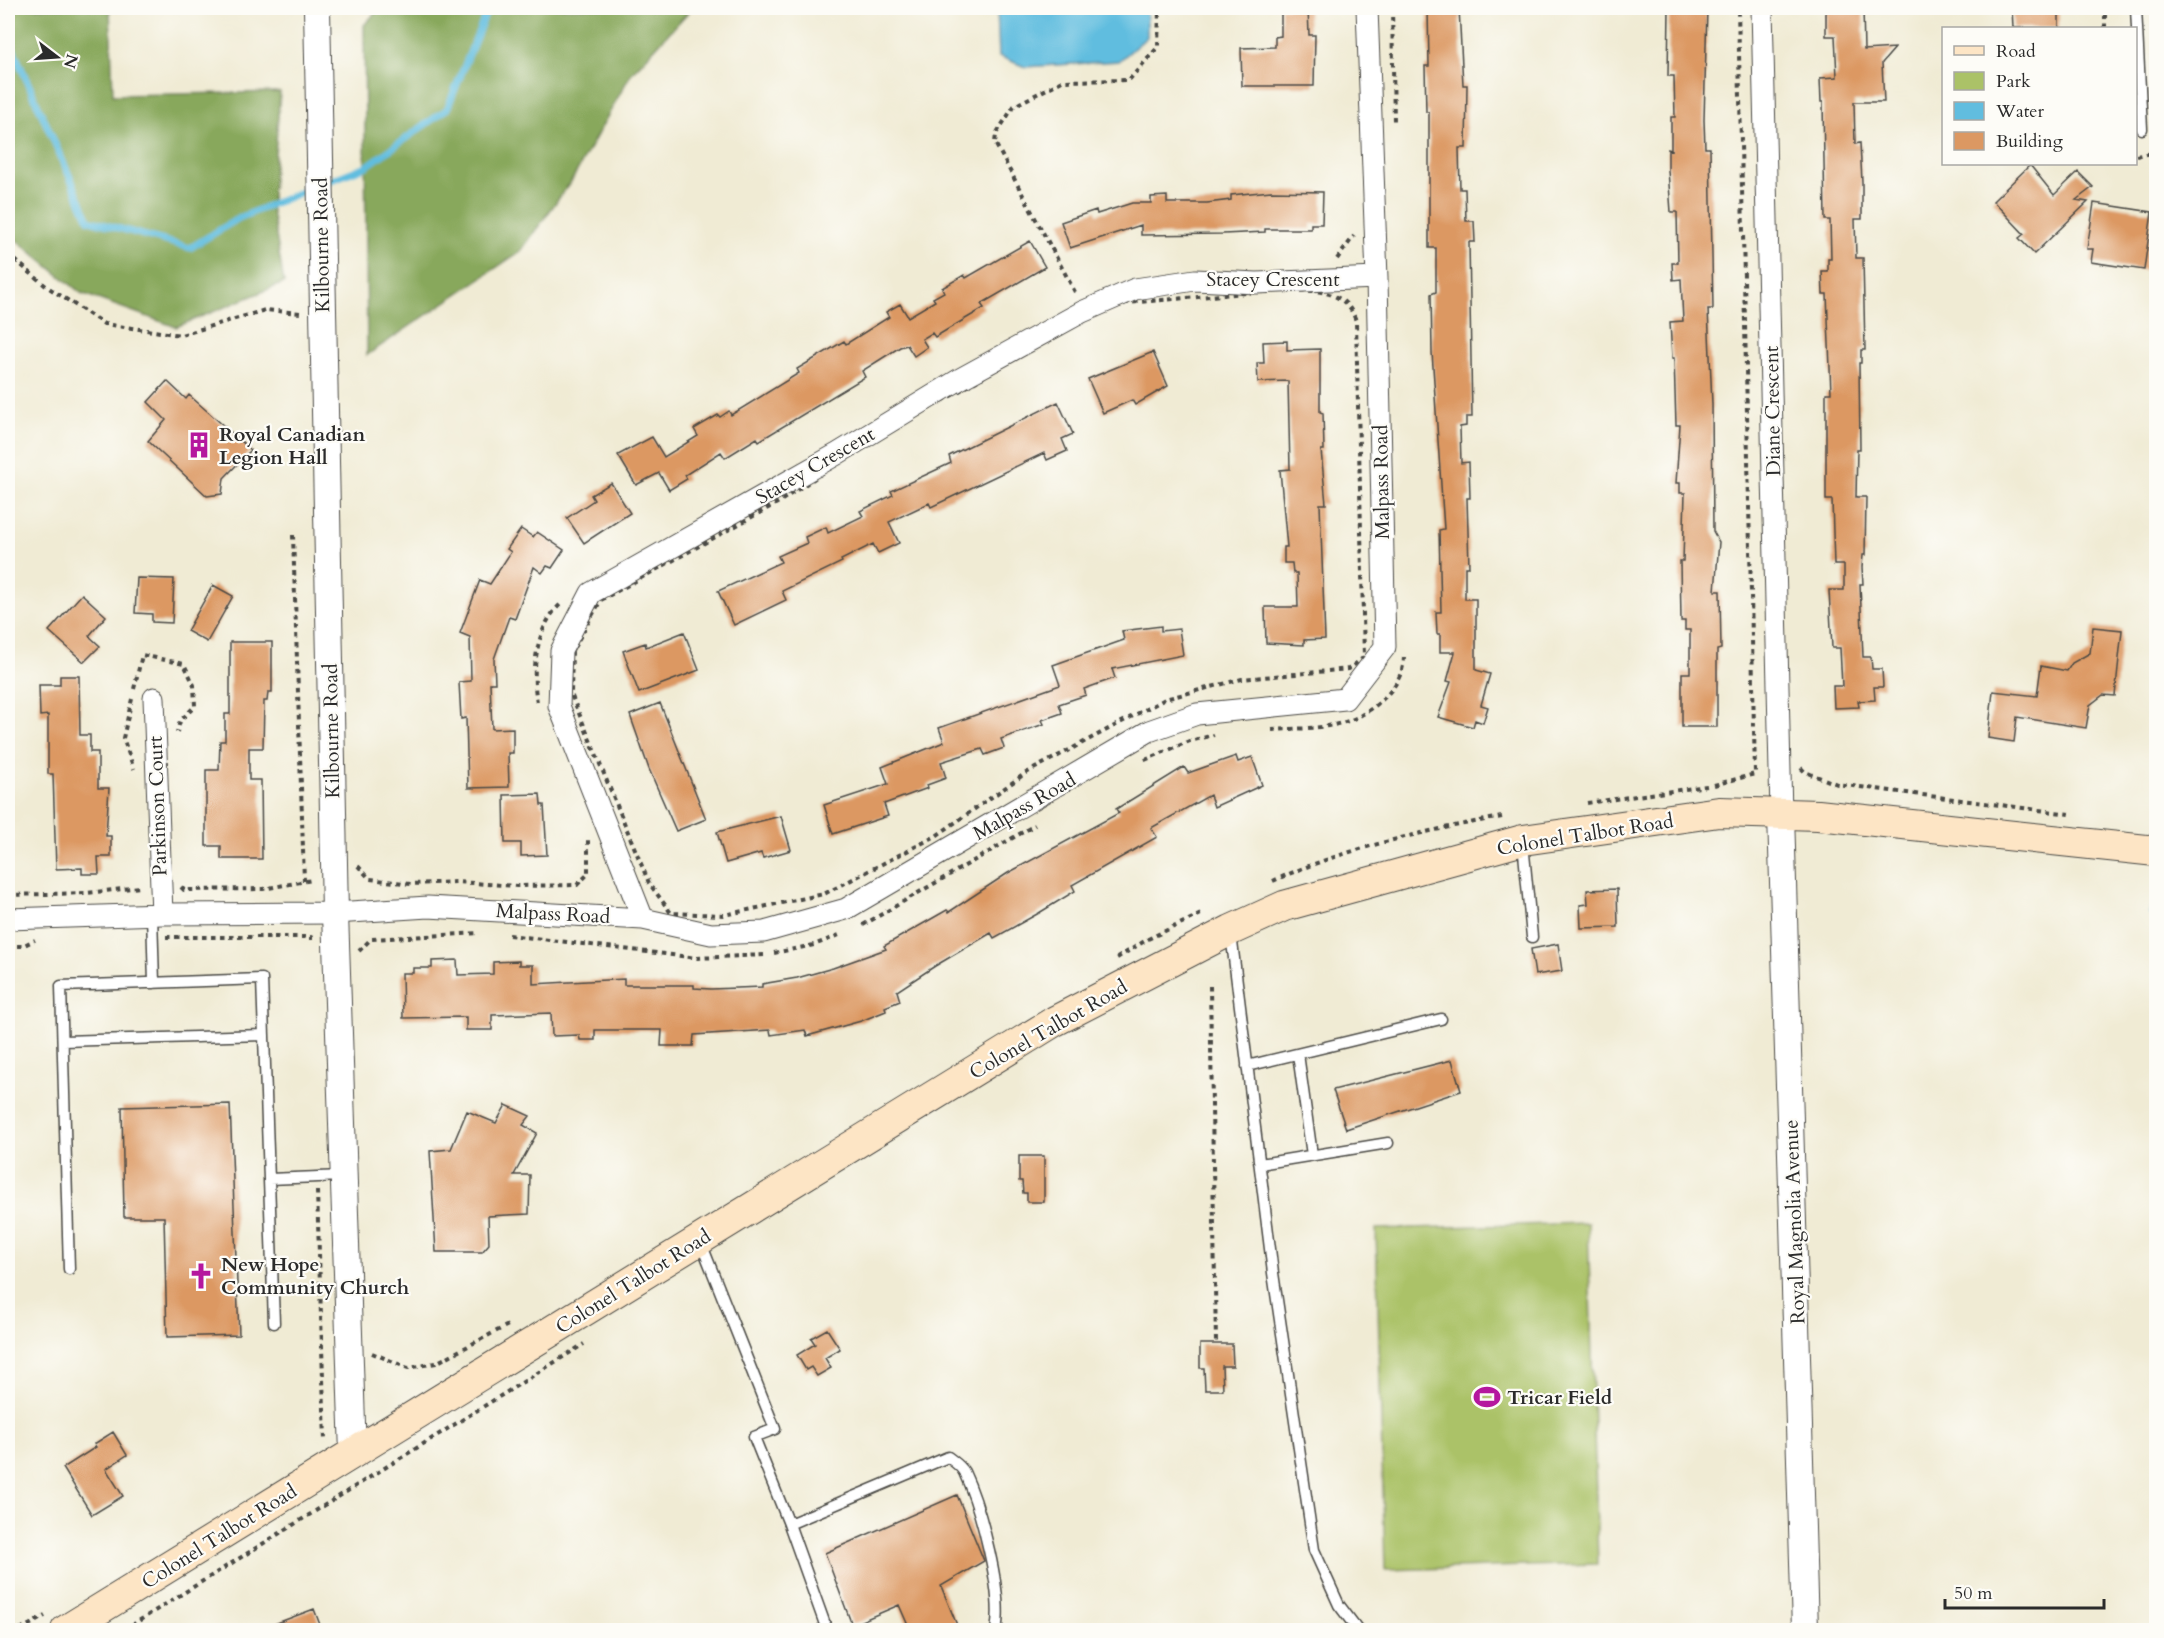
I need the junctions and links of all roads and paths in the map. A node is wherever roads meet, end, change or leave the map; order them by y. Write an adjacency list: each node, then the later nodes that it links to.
1 (316, 8): 21 (street, Kilbourne Road)
2 (1159, 8): 18 (path)
3 (1367, 8): 17 (street, Malpass Road)
4 (1392, 8): 12 (path)
5 (1738, 8): 30 (path)
6 (1762, 8): 32 (street, Diane Crescent)
7 (2105, 8): 9 (path)
8 (2136, 8): 10 (lane)
9 (2105, 27)
10 (2137, 27)
11 (2137, 28): 13 (lane)
12 (1395, 126)
13 (2142, 129)
14 (2157, 152): 15 (path)
15 (2137, 156)
16 (8, 254): 21 (path)
17 (1377, 278): 47 (street, Malpass Road); 47 (street, Stacey Crescent)
18 (1076, 294)
19 (297, 302): 21 (path)
20 (1352, 309): 20 (path)
21 (307, 316): 44 (street, Kilbourne Road)
22 (293, 535): 41 (path)
23 (1404, 648): 25 (path)
24 (154, 698): 45 (street, Parkinson Court)
25 (1262, 730)
26 (1218, 734): 28 (path)
27 (175, 741): 31 (path)
28 (1140, 763)
29 (1805, 772): 33 (path)
30 (1755, 774)
31 (138, 779)
32 (1781, 814): 35 (main road, Colonel Talbot Road); 36 (main road, Colonel Talbot Road); 85 (street, Royal Magnolia Avenue)
33 (2080, 815)
34 (1042, 821): 48 (path)
35 (1523, 840): 50 (main road, Colonel Talbot Road); 53 (lane)
36 (2157, 851)
37 (351, 858): 39 (path)
38 (315, 871): 41 (path)
39 (588, 874)
40 (144, 876): 43 (path)
41 (304, 881): 42 (path)
42 (179, 883)
43 (8, 895)
44 (335, 913): 45 (street, Malpass Road); 47 (street, Malpass Road); 69 (street, Kilbourne Road)
45 (157, 914): 46 (street, Malpass Road); 54 (lane)
46 (8, 919)
47 (643, 919)
48 (861, 926)
49 (852, 930): 52 (path)
50 (1231, 930): 65 (lane); 72 (main road, Colonel Talbot Road)
51 (488, 932): 58 (path)
52 (500, 934)
53 (1532, 937)
54 (153, 938): 57 (path); 59 (lane)
55 (45, 940): 56 (path)
56 (8, 946)
57 (311, 948)
58 (359, 959)
59 (154, 983): 62 (lane); 63 (lane)
60 (1210, 986): 76 (path)
61 (1441, 1019): 64 (lane)
62 (264, 1035): 63 (lane); 70 (lane)
63 (63, 1041): 73 (lane)
64 (1298, 1054): 65 (lane); 67 (lane)
65 (1248, 1066): 68 (lane)
66 (1388, 1143): 67 (lane)
67 (1312, 1155): 68 (lane)
68 (1260, 1164): 84 (lane)
69 (344, 1176): 70 (lane); 78 (street, Kilbourne Road)
70 (269, 1179): 74 (lane)
71 (317, 1192): 77 (path)
72 (699, 1240): 78 (main road, Colonel Talbot Road); 79 (lane)
73 (69, 1269)
74 (274, 1323)
75 (591, 1339): 81 (path)
76 (1216, 1344)
77 (325, 1444)
78 (352, 1454): 80 (main road, Colonel Talbot Road)
79 (789, 1524): 82 (lane); 83 (lane)
80 (66, 1630)
81 (124, 1630)
82 (827, 1630)
83 (996, 1630)
84 (1358, 1630)
85 (1805, 1630)

